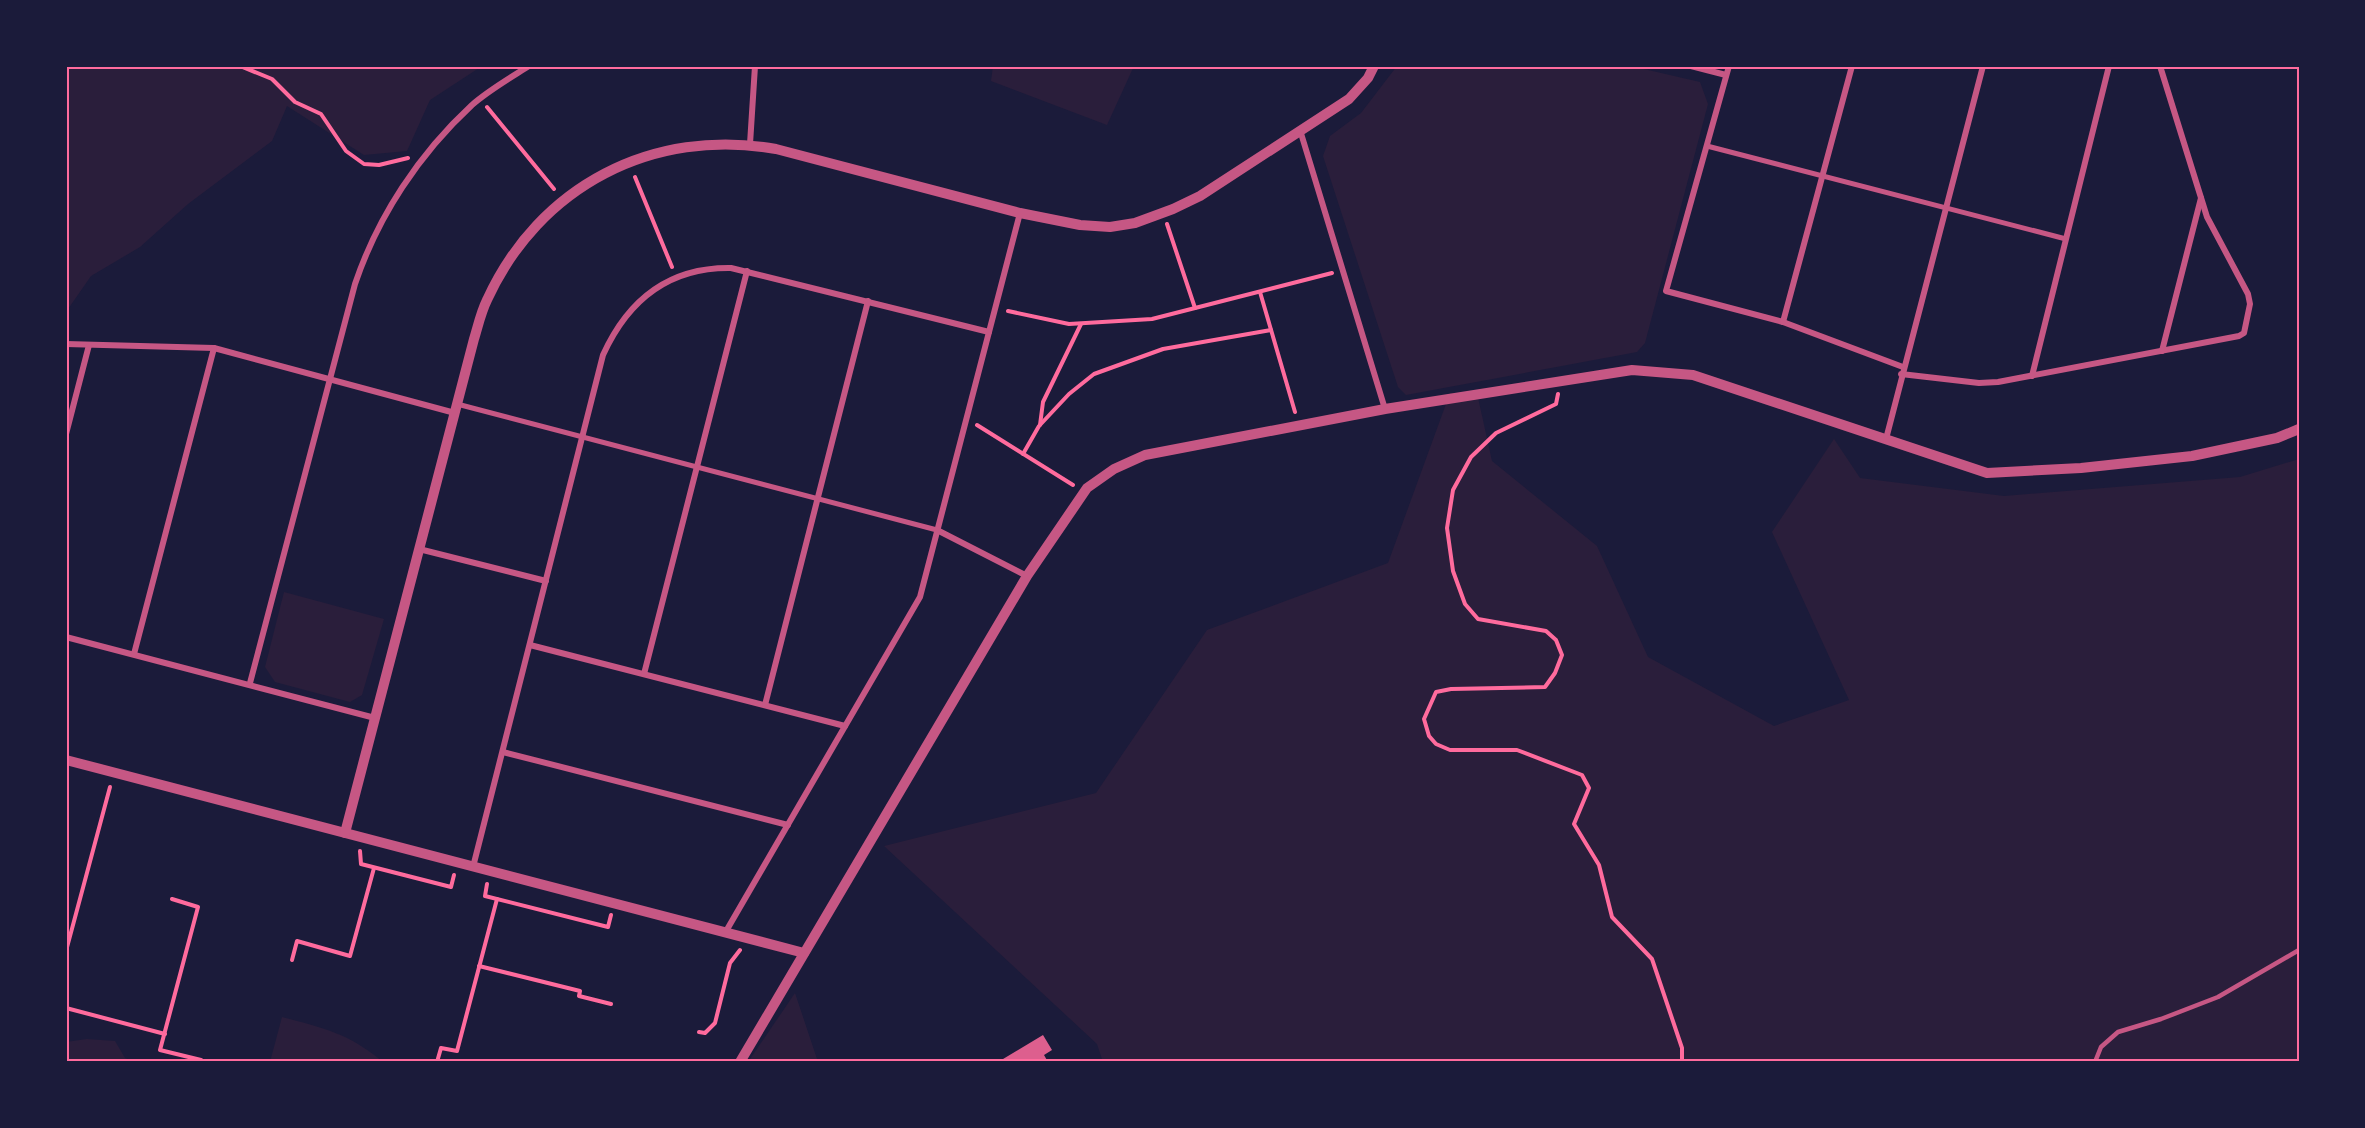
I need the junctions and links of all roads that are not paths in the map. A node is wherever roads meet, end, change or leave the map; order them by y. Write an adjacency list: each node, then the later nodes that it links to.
1 (529, 66): 29 (street)
2 (755, 66): 12 (street)
3 (1374, 66): 11 (street)
4 (1691, 66): 10 (street)
5 (1729, 66): 10 (street)
6 (1852, 66): 14 (street)
7 (1983, 66): 16 (street)
8 (2109, 66): 18 (street)
9 (2160, 66): 15 (street)
10 (1726, 75): 13 (street)
11 (1300, 130): 17 (street); 31 (street)
12 (750, 144): 17 (street); 30 (street)
13 (1707, 146): 14 (street); 21 (street)
14 (1822, 176): 16 (street); 21 (street)
15 (2201, 198): 26 (street); 26 (street)
16 (1946, 208): 18 (street); 27 (street)
17 (1020, 213): 22 (street)
18 (2066, 239): 28 (street)
19 (747, 270): 20 (street); 34 (street); 36 (street)
20 (868, 301): 22 (street); 37 (street)
21 (1783, 322): 27 (street)
22 (989, 332): 38 (street)
23 (66, 344): 24 (street)
24 (89, 345): 25 (street); 33 (street)
25 (214, 348): 29 (street); 44 (street)
26 (2162, 351): 28 (street)
27 (1902, 370): 28 (street); 35 (street)
28 (2032, 376)
29 (330, 379): 30 (street); 46 (street)
30 (456, 408): 34 (street); 39 (street)
31 (1385, 409): 35 (street); 40 (street)
32 (2299, 429): 35 (street)
33 (66, 434)
34 (583, 437): 36 (street); 41 (street)
35 (1886, 439)
36 (697, 467): 37 (street); 45 (street)
37 (818, 499): 38 (street); 47 (street)
38 (937, 530): 40 (street); 49 (street)
39 (419, 549): 41 (street); 48 (street)
40 (1027, 576): 57 (street)
41 (546, 581): 43 (street)
42 (66, 637): 44 (street)
43 (530, 645): 45 (street); 50 (street)
44 (134, 654): 46 (street)
45 (644, 674): 47 (street)
46 (250, 684): 48 (street)
47 (765, 705): 49 (street)
48 (375, 718): 53 (street)
49 (845, 726): 52 (street)
50 (503, 752): 52 (street); 54 (street)
51 (66, 760): 53 (street)
52 (788, 825): 55 (street)
53 (345, 833): 54 (street)
54 (473, 867): 55 (street)
55 (725, 933): 57 (street)
56 (2299, 950): 59 (lane)
57 (804, 953): 58 (street)
58 (740, 1062)
59 (2095, 1062)

